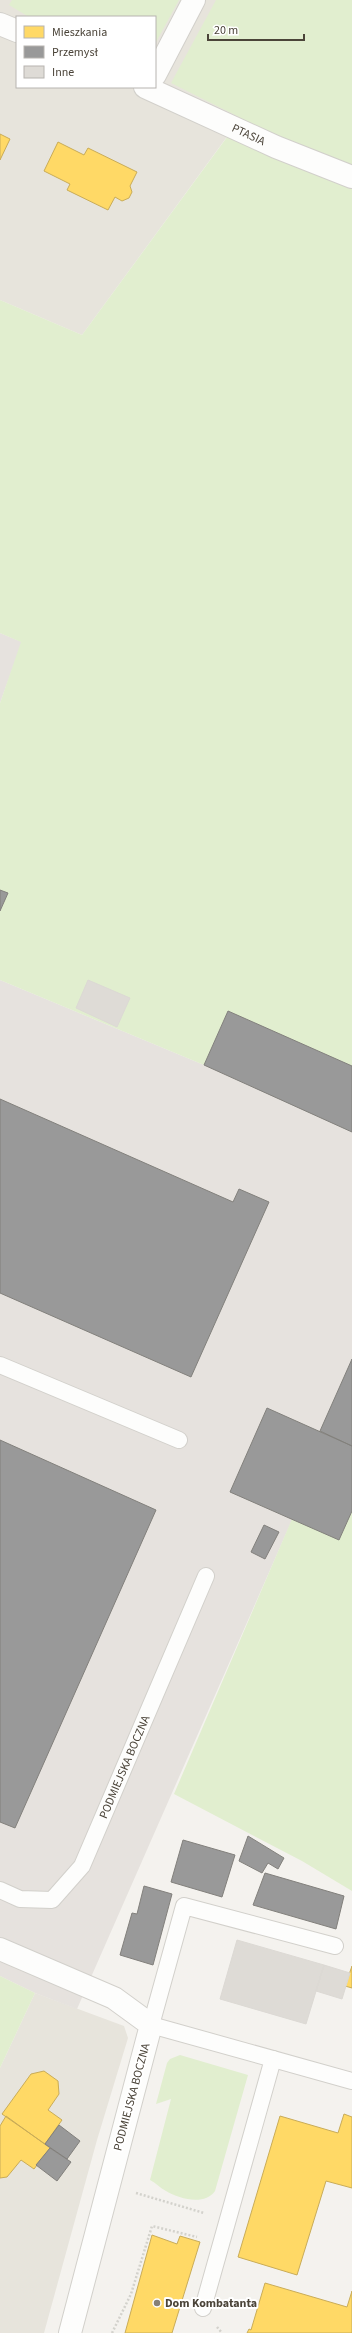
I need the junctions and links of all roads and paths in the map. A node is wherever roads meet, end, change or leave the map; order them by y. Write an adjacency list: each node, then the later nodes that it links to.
1 (194, 0): 4 (street, PTASIA)
2 (0, 24): 3 (street)
3 (16, 31)
4 (156, 71)
5 (156, 87): 6 (street, PTASIA)
6 (352, 177)
7 (0, 1365): 8 (lane)
8 (179, 1440)
9 (206, 1576): 10 (lane, PODMIEJSKA BOCZNA)
10 (0, 1890)
11 (335, 1946): 13 (lane)
12 (0, 1950): 13 (street)
13 (150, 2025): 14 (lane); 16 (street, PODMIEJSKA BOCZNA)
14 (273, 2059): 15 (lane); 17 (lane)
15 (352, 2081)
16 (109, 2185): 17 (path); 20 (street, PODMIEJSKA BOCZNA)
17 (227, 2220): 18 (lane)
18 (221, 2243): 19 (lane); 21 (path)
19 (203, 2308)
20 (70, 2333)
21 (112, 2333)

